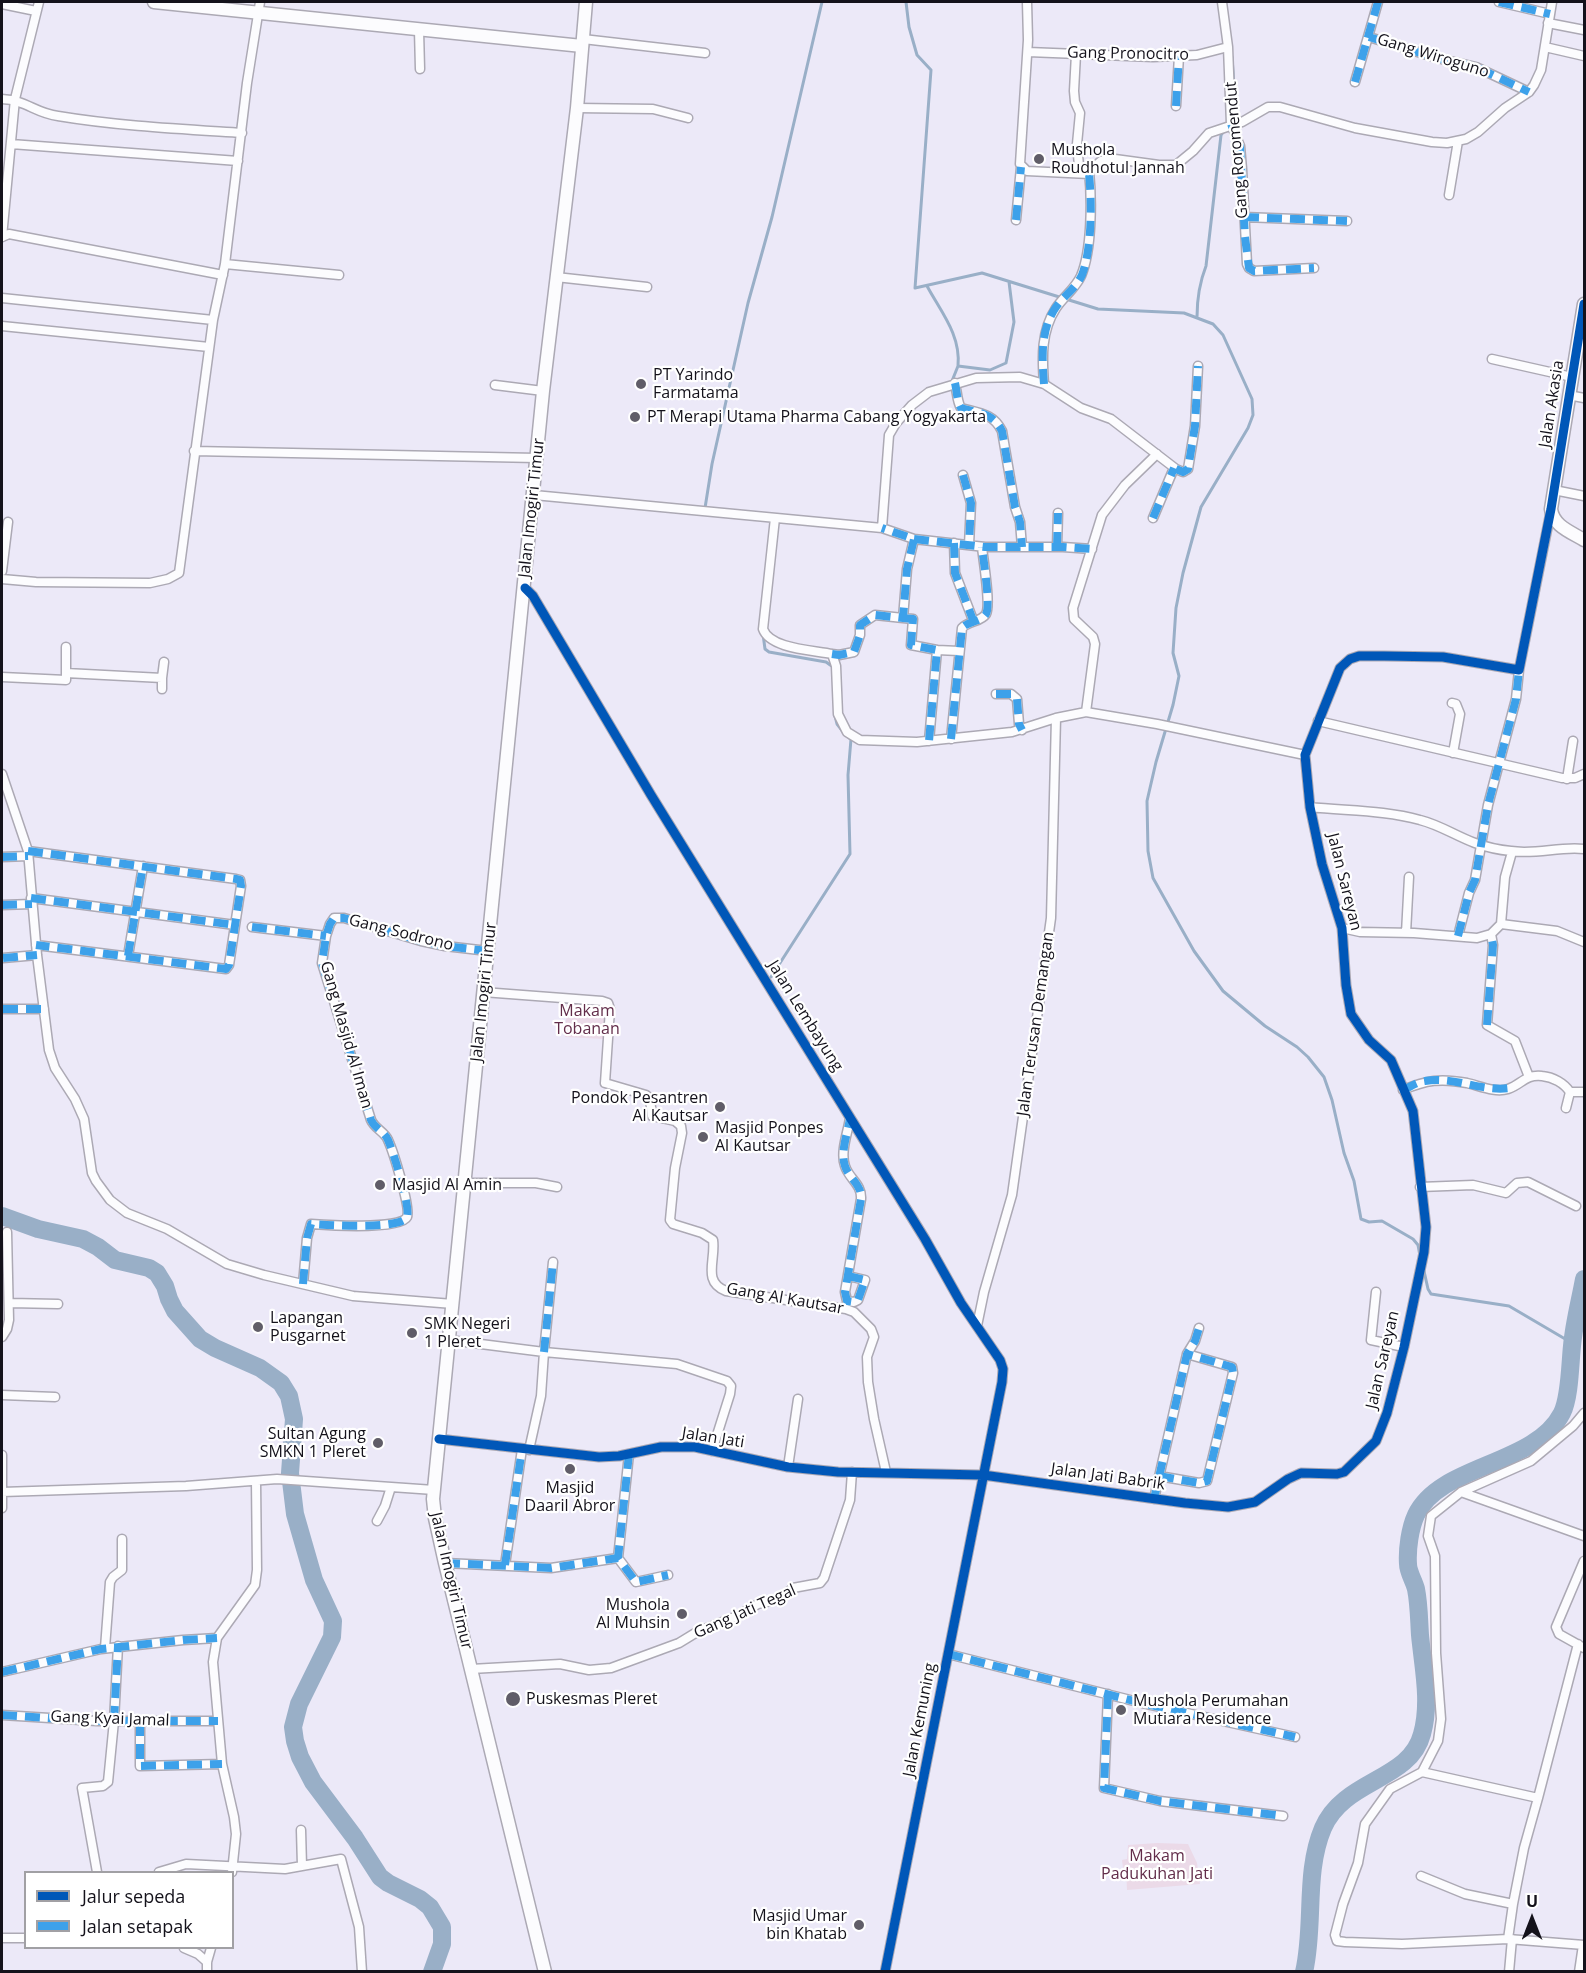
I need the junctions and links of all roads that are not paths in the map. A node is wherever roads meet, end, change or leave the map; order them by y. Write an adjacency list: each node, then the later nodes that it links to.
1 (154, 2): 10 (main road)
2 (586, 2): 15 (main road, Jalan Imogiri Timur)
3 (1028, 2): 18 (street)
4 (1222, 2): 16 (street, Gang Roromendut)
5 (1378, 2): 14 (street)
6 (1499, 2): 11 (street)
7 (1552, 2): 11 (street)
8 (2, 4): 9 (street)
9 (38, 6): 27 (street)
10 (259, 7): 12 (main road); 32 (street)
11 (1549, 18): 13 (street); 17 (street)
12 (419, 30): 15 (main road); 23 (street)
13 (1584, 30)
14 (1369, 37): 24 (street); 25 (street, Gang Wiroguno)
15 (582, 43): 19 (street); 29 (main road, Jalan Imogiri Timur)
16 (1228, 46): 21 (street, Gang Pronocitro); 31 (street, Gang Roromendut)
17 (1545, 47): 22 (street); 25 (street)
18 (1028, 52): 20 (street, Gang Pronocitro); 36 (street)
19 (705, 53)
20 (1076, 54): 21 (street, Gang Pronocitro); 37 (street)
21 (1179, 56): 28 (street)
22 (1584, 56)
23 (420, 69)
24 (1355, 82)
25 (1529, 93): 33 (street)
26 (2, 99): 27 (street)
27 (15, 99): 32 (street); 34 (street)
28 (1176, 106)
29 (577, 108): 30 (street); 47 (main road, Jalan Imogiri Timur)
30 (688, 118)
31 (1231, 124): 33 (street); 37 (street); 39 (street, Gang Roromendut)
32 (242, 133): 35 (street)
33 (1458, 141): 38 (street)
34 (12, 144): 35 (street); 42 (street)
35 (238, 161): 43 (street)
36 (1021, 167): 37 (street); 40 (street)
37 (1089, 172): 58 (street)
38 (1449, 195)
39 (1244, 217): 41 (street); 44 (street, Gang Roromendut)
40 (1017, 220)
41 (1347, 221)
42 (2, 237): 45 (street)
43 (225, 264): 45 (street); 46 (street)
44 (1314, 268)
45 (223, 275): 51 (street)
46 (339, 275)
47 (556, 278): 48 (street); 60 (main road, Jalan Imogiri Timur)
48 (647, 287)
49 (2, 298): 51 (street)
50 (1584, 304): 56 (main road, Jalan Akasia)
51 (213, 320): 53 (street)
52 (2, 326): 53 (street)
53 (209, 347): 63 (street)
54 (1492, 359): 56 (street)
55 (1198, 366): 66 (street)
56 (1572, 377): 61 (main road, Jalan Akasia)
57 (955, 383): 58 (street); 76 (street); 82 (street)
58 (1044, 384): 64 (street)
59 (495, 385): 60 (street)
60 (543, 391): 65 (main road, Jalan Imogiri Timur)
61 (1568, 395): 62 (street); 68 (main road, Jalan Akasia)
62 (1584, 398)
63 (194, 451): 65 (street); 86 (street)
64 (1157, 454): 66 (street); 84 (street)
65 (537, 458): 69 (main road, Jalan Imogiri Timur)
66 (1174, 468): 74 (street)
67 (963, 475): 80 (street)
68 (1554, 489): 70 (street); 71 (main road, Jalan Akasia)
69 (534, 495): 73 (street); 87 (main road, Jalan Imogiri Timur)
70 (1584, 496)
71 (1551, 509): 78 (main road); 95 (street)
72 (1059, 513): 83 (street)
73 (775, 518): 76 (street); 93 (street)
74 (1153, 518)
75 (8, 522): 85 (street)
76 (882, 528): 77 (street)
77 (914, 539): 79 (street); 88 (street)
78 (1584, 540)
79 (954, 543): 80 (street); 89 (street)
80 (969, 545): 81 (street)
81 (982, 547): 82 (street); 89 (street)
82 (1022, 547): 83 (street)
83 (1057, 547): 84 (street)
84 (1092, 549): 102 (street)
85 (2, 571)
86 (2, 579)
87 (525, 588): 136 (main road, Jalan Imogiri Timur); 147 (street, Jalan Lembayung)
88 (903, 618): 91 (street); 93 (street)
89 (974, 620): 92 (street)
90 (66, 647): 96 (street)
91 (937, 650): 92 (street); 107 (street)
92 (959, 651): 106 (street)
93 (832, 654): 107 (street)
94 (164, 662): 98 (street)
95 (1519, 670): 104 (street, Jalan Sareyan); 111 (street)
96 (66, 673): 97 (street); 98 (street)
97 (2, 677)
98 (162, 678): 99 (street)
99 (162, 689)
100 (996, 694): 105 (street)
101 (1452, 702): 109 (street)
102 (1086, 712): 103 (street); 110 (street)
103 (1056, 718): 105 (street); 160 (street, Jalan Terusan Demangan)
104 (1318, 722): 109 (street); 110 (street, Jalan Sareyan)
105 (1022, 730): 106 (street)
106 (951, 739): 107 (street)
107 (929, 741)
108 (1573, 741): 114 (street)
109 (1453, 753): 111 (street)
110 (1305, 755): 115 (street, Jalan Sareyan)
111 (1498, 763): 114 (street); 116 (street)
112 (2, 774): 119 (street)
113 (1584, 774): 114 (street)
114 (1567, 778)
115 (1310, 807): 116 (street); 129 (street, Jalan Sareyan)
116 (1481, 844): 118 (street); 133 (street)
117 (1584, 849): 118 (street)
118 (1512, 852): 126 (street)
119 (28, 853): 120 (street); 121 (street); 123 (street)
120 (2, 857)
121 (143, 866): 125 (street); 127 (street)
122 (1409, 877): 130 (street)
123 (31, 901): 124 (street); 125 (street); 135 (street)
124 (2, 905)
125 (135, 912): 127 (street); 137 (street)
126 (1501, 924): 131 (street); 134 (street)
127 (235, 925): 137 (street)
128 (252, 927): 132 (street)
129 (1342, 928): 130 (street); 143 (street, Jalan Sareyan)
130 (1406, 933): 133 (street)
131 (1491, 934): 133 (street); 142 (street)
132 (326, 936): 136 (street, Gang Sodrono); 155 (street, Gang Masjid Al Iman)
133 (1458, 936)
134 (1584, 942)
135 (36, 950): 137 (street); 138 (street); 141 (street)
136 (488, 951): 139 (main road, Jalan Imogiri Timur)
137 (128, 956)
138 (3, 958)
139 (483, 992): 148 (main road, Jalan Imogiri Timur); 179 (street, Gang Al Kautsar)
140 (3, 1009): 141 (street)
141 (44, 1009): 155 (street)
142 (1529, 1077): 143 (street); 144 (street)
143 (1402, 1090): 150 (street, Jalan Sareyan)
144 (1570, 1092): 145 (street); 146 (street)
145 (1584, 1092)
146 (1566, 1108)
147 (850, 1118): 154 (street); 160 (street, Jalan Lembayung)
148 (464, 1183): 149 (street); 159 (main road, Jalan Imogiri Timur)
149 (557, 1187)
150 (1420, 1187): 151 (street); 164 (street, Jalan Sareyan)
151 (1576, 1206)
152 (7, 1232): 157 (street)
153 (554, 1262): 165 (street)
154 (848, 1276)
155 (303, 1284): 159 (street)
156 (1376, 1292): 164 (street)
157 (9, 1303): 158 (street); 162 (street)
158 (58, 1304)
159 (453, 1304): 163 (main road, Jalan Imogiri Timur)
160 (977, 1326): 180 (street, Jalan Lembayung)
161 (1199, 1328): 166 (street)
162 (2, 1337)
163 (449, 1340): 165 (street); 171 (main road, Jalan Imogiri Timur)
164 (1404, 1347): 188 (street, Jalan Sareyan)
165 (544, 1352): 172 (street); 173 (street)
166 (1187, 1354): 181 (street); 181 (street)
167 (2, 1395): 168 (street)
168 (55, 1397)
169 (798, 1399): 177 (street)
170 (1584, 1413): 186 (street)
171 (439, 1439): 172 (street, Jalan Jati); 184 (main road, Jalan Imogiri Timur)
172 (526, 1450): 174 (street, Jalan Jati); 196 (street)
173 (712, 1451): 174 (street, Jalan Jati); 177 (street, Jalan Jati)
174 (629, 1454): 193 (street)
175 (2, 1455): 176 (street)
176 (2, 1465): 185 (street)
177 (788, 1467): 178 (street, Jalan Jati)
178 (852, 1472): 179 (street, Jalan Jati); 203 (street, Gang Jati Tegal)
179 (886, 1472): 180 (street, Jalan Jati)
180 (983, 1475): 187 (street, Jalan Jati Babrik); 202 (street, Jalan Kemuning)
181 (1159, 1476): 187 (street)
182 (256, 1481): 183 (street); 185 (street); 198 (street)
183 (391, 1488): 184 (street); 190 (street)
184 (434, 1490): 195 (main road, Jalan Imogiri Timur)
185 (2, 1492): 189 (street)
186 (1461, 1492): 191 (street); 212 (street)
187 (1154, 1499): 188 (street, Jalan Jati Babrik)
188 (1228, 1507)
189 (2, 1508)
190 (377, 1521)
191 (1584, 1536)
192 (122, 1539): 201 (street)
193 (618, 1558): 196 (street); 197 (street)
194 (1584, 1561): 199 (street)
195 (446, 1563): 196 (street); 203 (main road, Jalan Imogiri Timur)
196 (505, 1565)
197 (668, 1575)
198 (217, 1638): 200 (street); 209 (street)
199 (1581, 1646): 213 (street)
200 (118, 1647): 201 (street); 207 (street)
201 (105, 1648): 204 (street)
202 (948, 1654): 205 (street); 231 (street, Jalan Kemuning)
203 (471, 1669): 230 (main road, Jalan Imogiri Timur)
204 (2, 1672)
205 (1108, 1694): 210 (street); 214 (street)
206 (2, 1714): 207 (street, Gang Kyai Jamal)
207 (114, 1721): 208 (street, Gang Kyai Jamal); 218 (street)
208 (140, 1721): 209 (street, Gang Kyai Jamal); 211 (street)
209 (218, 1721): 211 (street)
210 (1295, 1737)
211 (222, 1764): 217 (street)
212 (1422, 1772): 213 (street); 224 (street)
213 (1538, 1798): 221 (street)
214 (1283, 1816)
215 (301, 1830): 216 (street)
216 (302, 1866): 217 (street); 229 (street)
217 (233, 1870): 219 (street)
218 (97, 1871)
219 (162, 1871)
220 (1421, 1876): 221 (street)
221 (1514, 1904): 224 (street)
222 (2, 1938): 223 (street)
223 (24, 1938)
224 (1510, 1939): 225 (street); 232 (street)
225 (1584, 1945): 233 (street)
226 (188, 1949): 228 (street)
227 (211, 1949): 228 (street)
228 (207, 1967)
229 (362, 1971)
230 (545, 1971)
231 (885, 1971)
232 (1509, 1971)
233 (1580, 1971)

